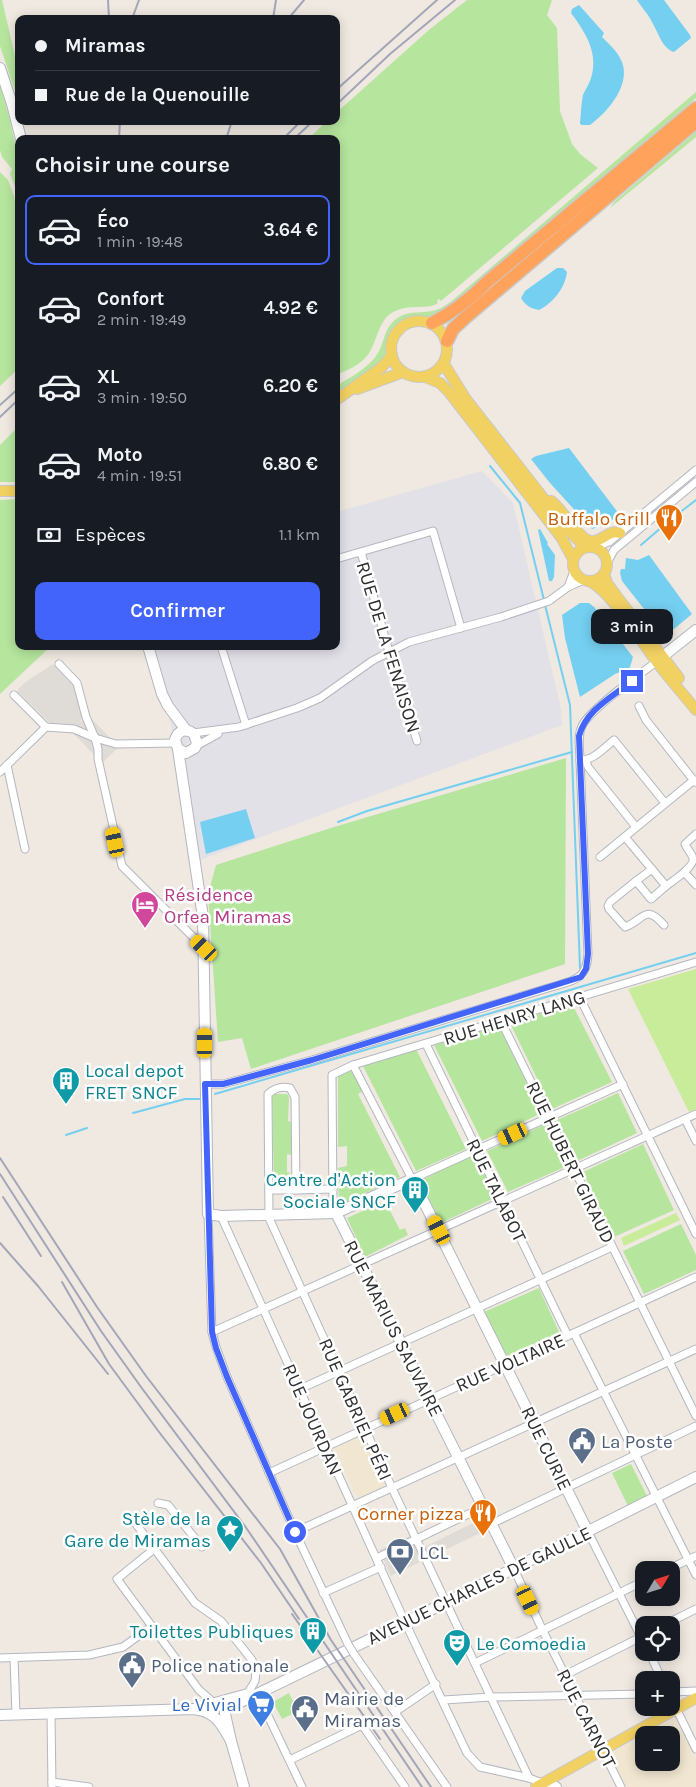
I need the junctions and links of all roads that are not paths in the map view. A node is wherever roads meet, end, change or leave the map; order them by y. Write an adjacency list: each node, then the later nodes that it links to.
1 (0, 68): 3 (main road)
2 (696, 108): 5 (highway)
3 (15, 116)
4 (696, 122): 6 (highway)
5 (432, 324): 6 (main road); 7 (main road)
6 (447, 341): 8 (main road)
7 (392, 355): 9 (main road); 11 (main road)
8 (444, 364): 10 (main road); 17 (main road)
9 (403, 372): 10 (main road); 11 (main road)
10 (425, 377): 22 (main road)
11 (349, 392): 12 (main road)
12 (340, 398)
13 (696, 470): 18 (street)
14 (696, 482): 23 (street)
15 (2, 491): 16 (main road)
16 (15, 491)
17 (543, 498): 18 (main road); 19 (main road)
18 (620, 532): 19 (street)
19 (590, 547): 22 (main road); 23 (main road)
20 (361, 552): 21 (street); 28 (street); 32 (street, RUE DE LA FENAISON)
21 (340, 558)
22 (573, 558): 24 (main road)
23 (607, 563): 25 (main road)
24 (574, 571): 26 (main road); 27 (street)
25 (604, 574): 26 (main road); 33 (main road)
26 (586, 581): 27 (street); 33 (main road)
27 (568, 587): 28 (street)
28 (461, 628): 32 (street)
29 (696, 630): 33 (main road)
30 (149, 650): 36 (main road)
31 (223, 650): 39 (street)
32 (389, 652): 39 (street); 44 (street, RUE DE LA FENAISON)
33 (660, 659): 38 (main road); 47 (street)
34 (58, 664): 43 (street)
35 (14, 695): 40 (street)
36 (168, 706): 42 (main road); 45 (main road)
37 (639, 706): 51 (street)
38 (696, 708)
39 (246, 725): 41 (street)
40 (46, 727): 43 (street); 48 (street)
41 (228, 730): 42 (street); 46 (street)
42 (190, 731): 45 (main road); 46 (main road)
43 (95, 738): 45 (street); 64 (street)
44 (417, 742)
45 (176, 743): 46 (main road); 50 (main road)
46 (193, 749): 50 (main road)
47 (583, 760): 52 (street); 53 (street); 71 (street)
48 (7, 765): 49 (street); 56 (street)
49 (0, 772)
50 (182, 776): 64 (main road)
51 (695, 781): 52 (street)
52 (665, 803): 53 (street)
53 (636, 827): 55 (street)
54 (696, 834): 59 (street)
55 (625, 836): 57 (street); 58 (street)
56 (25, 849)
57 (600, 857)
58 (652, 869): 60 (street); 62 (street)
59 (684, 873): 61 (street); 62 (street)
60 (636, 881): 62 (street); 63 (street)
61 (696, 884)
62 (666, 886)
63 (664, 925)
64 (204, 948): 71 (main road)
65 (696, 962): 66 (street, RUE HENRY LANG)
66 (580, 998): 67 (street, RUE HENRY LANG); 72 (street)
67 (501, 1021): 68 (street, RUE HENRY LANG); 74 (street, RUE HUBERT GIRAUD)
68 (426, 1044): 69 (street, RUE HENRY LANG); 78 (street, RUE TALABOT)
69 (353, 1065): 70 (street, RUE HENRY LANG); 80 (street)
70 (332, 1075): 81 (street, RUE MARIUS SAUVAIRE)
71 (205, 1084): 84 (main road)
72 (623, 1084): 74 (street); 76 (street)
73 (696, 1114): 75 (street)
74 (548, 1117): 78 (street); 79 (street, RUE HUBERT GIRAUD)
75 (685, 1119): 76 (street); 77 (street)
76 (648, 1135): 79 (street); 91 (street)
77 (696, 1141)
78 (478, 1150): 80 (street); 85 (street, RUE TALABOT)
79 (574, 1170): 85 (street); 92 (street, RUE HUBERT GIRAUD)
80 (412, 1179): 86 (main road); 90 (main road, RUE CURIE)
81 (333, 1189): 83 (street); 86 (street, RUE MARIUS SAUVAIRE)
82 (269, 1190): 83 (street); 83 (street); 88 (street)
83 (296, 1190)
84 (208, 1195): 87 (main road); 89 (main road)
85 (502, 1202): 90 (street); 95 (street, RUE TALABOT)
86 (336, 1213): 88 (main road); 93 (main road, RUE MARIUS SAUVAIRE)
87 (208, 1214): 89 (main road); 100 (street)
88 (269, 1215): 89 (main road); 96 (street, RUE GABRIEL PÉRI)
89 (221, 1216): 99 (street, RUE JOURDAN)
90 (439, 1230): 93 (street); 98 (main road, RUE CURIE)
91 (696, 1234)
92 (612, 1247): 95 (street); 97 (street, RUE HUBERT GIRAUD)
93 (363, 1265): 96 (street); 102 (main road, RUE MARIUS SAUVAIRE)
94 (696, 1277): 97 (street, RUE VOLTAIRE)
95 (541, 1281): 98 (street); 101 (street, RUE TALABOT)
96 (303, 1292): 99 (street); 106 (street, RUE GABRIEL PÉRI)
97 (640, 1302): 101 (street, RUE VOLTAIRE); 104 (street, RUE HUBERT GIRAUD)
98 (478, 1308): 102 (street); 105 (main road, RUE CURIE)
99 (264, 1309): 100 (street); 107 (street, RUE JOURDAN)
100 (212, 1332): 117 (street)
101 (571, 1334): 105 (street, RUE VOLTAIRE); 108 (street, RUE TALABOT)
102 (402, 1343): 106 (street); 109 (main road, RUE MARIUS SAUVAIRE)
103 (696, 1349): 104 (street)
104 (669, 1361): 108 (street); 110 (street, RUE HUBERT GIRAUD)
105 (506, 1364): 109 (street, RUE VOLTAIRE); 111 (main road, RUE CURIE)
106 (340, 1371): 107 (street); 113 (street, RUE GABRIEL PÉRI)
107 (300, 1389): 114 (street, RUE JOURDAN)
108 (604, 1391): 111 (street); 115 (street, RUE TALABOT)
109 (429, 1398): 113 (street, RUE VOLTAIRE); 116 (main road, RUE MARIUS SAUVAIRE)
110 (696, 1416)
111 (534, 1423): 116 (street); 120 (main road, RUE CURIE)
112 (696, 1426): 115 (street)
113 (365, 1428): 114 (street, RUE VOLTAIRE); 119 (street, RUE GABRIEL PÉRI)
114 (326, 1446): 117 (street, RUE VOLTAIRE); 123 (street, RUE JOURDAN)
115 (636, 1455): 120 (street); 121 (street, RUE TALABOT)
116 (458, 1457): 119 (street); 124 (main road, RUE MARIUS SAUVAIRE)
117 (269, 1473): 127 (street)
118 (696, 1477): 121 (main road, AVENUE CHARLES DE GAULLE)
119 (392, 1488): 123 (street); 129 (street, RUE GABRIEL PÉRI)
120 (566, 1488): 126 (street); 128 (main road, RUE CURIE)
121 (658, 1497): 128 (main road, AVENUE CHARLES DE GAULLE); 134 (street, RUE TALABOT)
122 (158, 1503): 130 (street)
123 (353, 1505): 127 (street); 133 (street, RUE JOURDAN)
124 (483, 1507): 126 (main road, RUE MARIUS SAUVAIRE); 129 (street)
125 (130, 1516): 131 (street)
126 (491, 1524): 137 (main road, RUE MARIUS SAUVAIRE)
127 (295, 1532): 140 (street)
128 (588, 1532): 137 (main road, AVENUE CHARLES DE GAULLE); 141 (street)
129 (417, 1539): 133 (street); 142 (street, RUE GABRIEL PÉRI)
130 (202, 1548)
131 (154, 1549): 147 (street); 157 (street)
132 (696, 1556): 134 (street)
133 (377, 1558): 136 (street, RUE JOURDAN)
134 (688, 1560): 135 (street); 138 (street, RUE TALABOT)
135 (680, 1564)
136 (381, 1567): 140 (street); 145 (street, RUE JOURDAN)
137 (514, 1568): 142 (main road, AVENUE CHARLES DE GAULLE); 148 (street, RUE CARNOT)
138 (696, 1575)
139 (635, 1586): 141 (street)
140 (323, 1593): 165 (street, bridge)
141 (619, 1594): 146 (street); 148 (street)
142 (446, 1602): 145 (main road, AVENUE CHARLES DE GAULLE); 152 (street, RUE GABRIEL PÉRI)
143 (696, 1609): 144 (street)
144 (680, 1617)
145 (405, 1622): 154 (street, RUE JOURDAN); 157 (main road, AVENUE CHARLES DE GAULLE)
146 (635, 1623)
147 (152, 1626): 151 (street); 164 (street)
148 (543, 1631): 152 (street); 153 (street, RUE CARNOT)
149 (635, 1642): 153 (street)
150 (0, 1658): 151 (street)
151 (14, 1658): 168 (street)
152 (475, 1663): 160 (street, RUE GABRIEL PÉRI)
153 (565, 1675): 159 (street, RUE CARNOT)
154 (436, 1684): 162 (street, RUE JOURDAN); 165 (street)
155 (680, 1692): 156 (street)
156 (696, 1692)
157 (255, 1694): 164 (main road); 164 (main road); 173 (street)
158 (635, 1694): 159 (street)
159 (576, 1696): 160 (street); 172 (street, RUE CARNOT)
160 (491, 1697): 162 (street); 174 (street, RUE GABRIEL PÉRI)
161 (696, 1698): 163 (main road)
162 (444, 1700): 174 (street, RUE JOURDAN)
163 (680, 1708)
164 (217, 1709): 166 (main road); 177 (main road)
165 (395, 1712): 180 (street)
166 (51, 1714): 168 (main road); 175 (street)
167 (0, 1715): 168 (main road)
168 (16, 1715)
169 (666, 1716): 172 (main road)
170 (680, 1716): 171 (street)
171 (696, 1749)
172 (603, 1750): 174 (main road); 182 (street, RUE CARNOT)
173 (290, 1760): 178 (street); 179 (street)
174 (536, 1783): 181 (main road)
175 (52, 1785): 176 (street)
176 (89, 1787)
177 (244, 1787)
178 (302, 1787)
179 (405, 1787)
180 (446, 1787)
181 (556, 1787)
182 (622, 1787)

